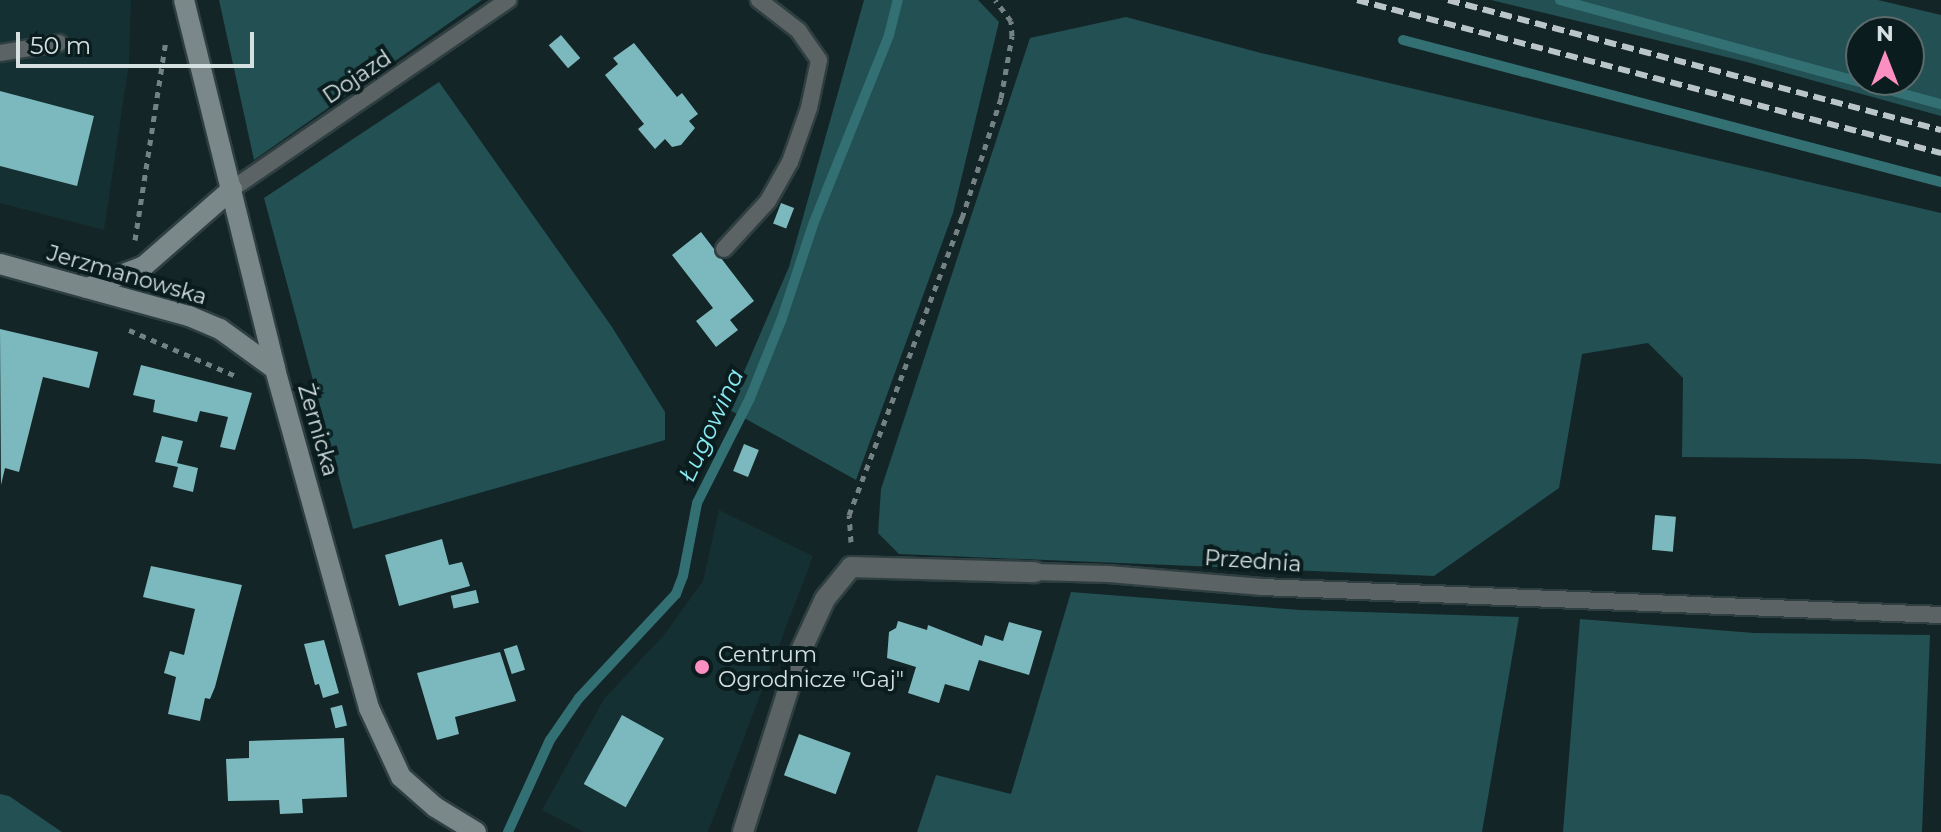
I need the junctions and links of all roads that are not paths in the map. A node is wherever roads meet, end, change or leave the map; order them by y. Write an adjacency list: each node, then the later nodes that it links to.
1 (184, 0): 6 (street, Żernicka)
2 (508, 0): 6 (lane, Dojazd)
3 (759, 0): 7 (lane)
4 (59, 43): 5 (lane)
5 (0, 53)
6 (232, 189): 9 (street); 10 (street, Żernicka)
7 (724, 249)
8 (0, 264): 9 (street, Jerzmanowska)
9 (87, 288): 10 (street, Jerzmanowska)
10 (275, 369): 13 (street, Żernicka)
11 (1035, 572): 12 (lane, Przednia); 14 (street, Przednia)
12 (1941, 615)
13 (476, 832)
14 (743, 832)

